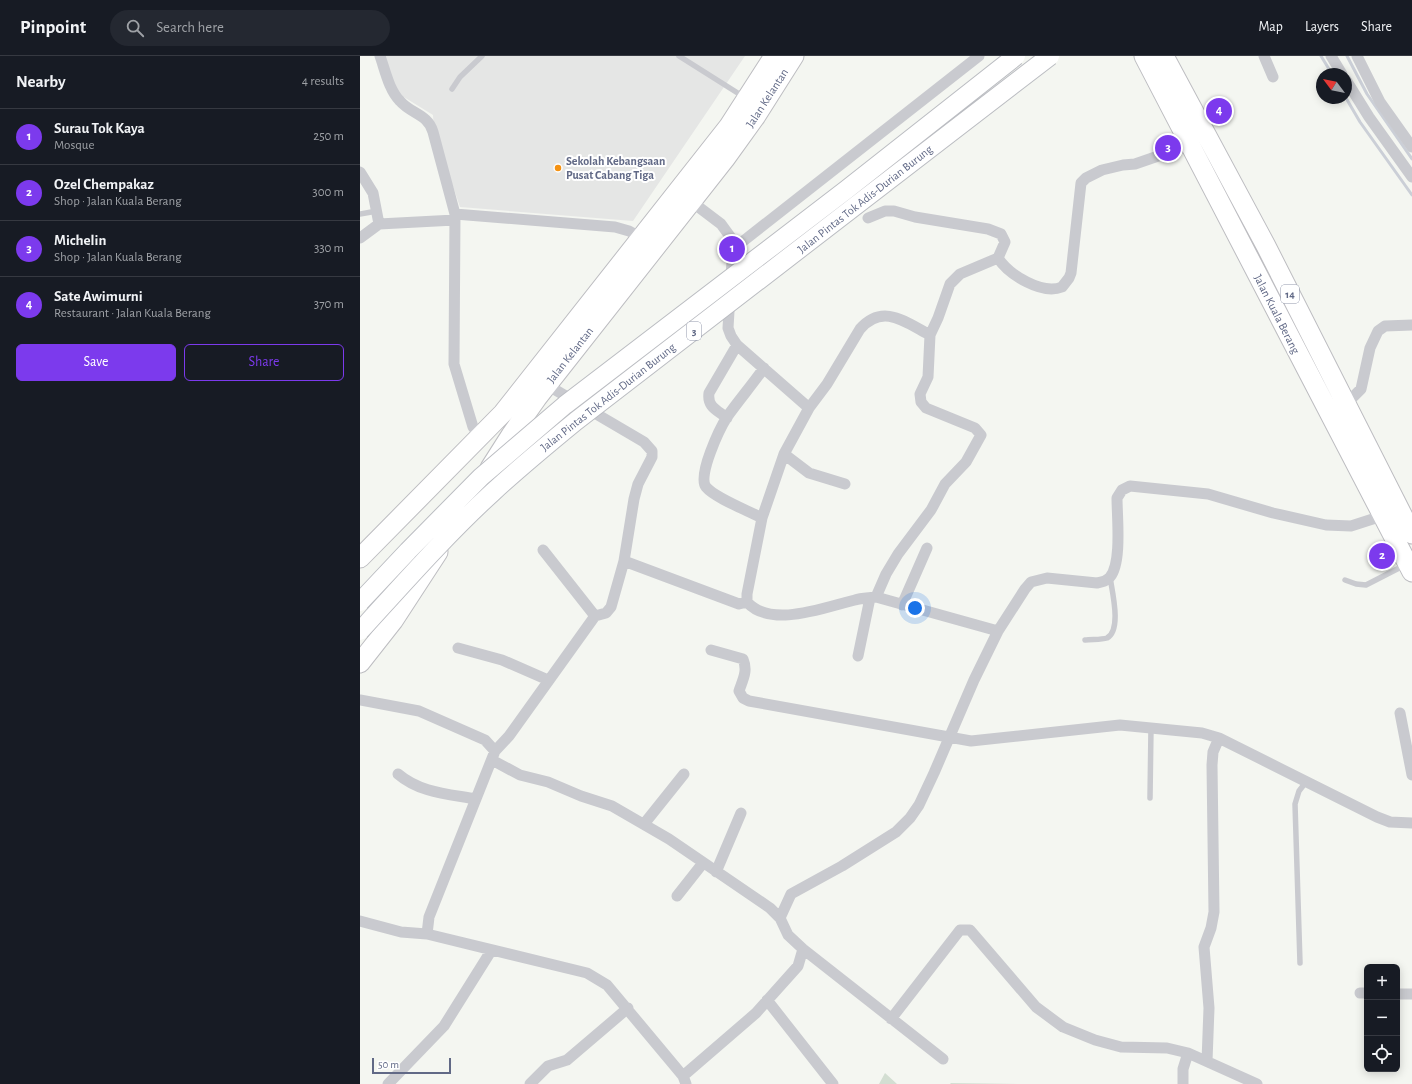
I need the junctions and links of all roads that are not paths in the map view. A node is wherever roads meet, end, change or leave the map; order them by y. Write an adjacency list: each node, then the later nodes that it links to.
1 (380, 56): 26 (street)
2 (482, 56): 16 (lane)
3 (679, 56): 18 (lane)
4 (774, 56): 18 (highway, Jalan Kelantan)
5 (794, 56): 23 (highway, Jalan Kelantan)
6 (979, 56): 31 (street)
7 (1016, 56): 58 (main road, Jalan Pintas Tok Adis-Durian Burung / 3, bridge)
8 (1050, 56): 63 (main road, Jalan Pintas Tok Adis-Durian Burung / 3, bridge)
9 (1144, 56): 19 (highway, Jalan Kuala Berang / 14)
10 (1164, 56): 32 (highway, Jalan Kuala Berang / 14)
11 (1264, 56): 15 (street)
12 (1332, 56): 14 (street)
13 (1357, 56): 20 (street)
14 (1339, 68)
15 (1273, 77)
16 (452, 88)
17 (1352, 90): 22 (street)
18 (747, 100): 30 (highway, Jalan Kelantan)
19 (1190, 144): 33 (street); 34 (highway, Jalan Kuala Berang / 14)
20 (1412, 147)
21 (360, 172): 24 (street)
22 (1412, 177)
23 (692, 202): 31 (street); 39 (highway, Jalan Kelantan)
24 (377, 211): 25 (lane); 28 (street)
25 (360, 214)
26 (455, 217): 28 (street); 30 (street); 43 (street)
27 (868, 218): 33 (street)
28 (379, 224): 29 (street)
29 (360, 238)
30 (642, 238): 43 (highway, Jalan Kelantan)
31 (737, 246): 37 (street)
32 (1266, 246): 34 (highway); 41 (highway, Jalan Kuala Berang / 14)
33 (998, 258): 36 (street)
34 (1279, 318): 41 (highway, Jalan Kuala Berang / 14)
35 (1412, 325): 41 (street)
36 (930, 334): 40 (street); 57 (street)
37 (737, 345): 38 (street); 42 (street)
38 (764, 368): 40 (street); 42 (street)
39 (547, 385): 53 (street); 70 (highway, Jalan Kelantan)
40 (809, 408): 44 (street)
41 (1344, 414): 46 (highway, Jalan Kuala Berang / 14); 47 (highway, Jalan Kuala Berang / 14)
42 (726, 418): 48 (street)
43 (482, 437): 52 (highway, Jalan Kelantan)
44 (784, 454): 45 (street); 48 (street)
45 (845, 484)
46 (1407, 515): 49 (highway, Jalan Kuala Berang / 14)
47 (1382, 516): 54 (highway, Jalan Kuala Berang / 14); 55 (street)
48 (762, 518): 59 (street)
49 (1412, 534)
50 (927, 548): 60 (street)
51 (543, 550): 62 (street)
52 (360, 558)
53 (624, 561): 59 (street); 62 (street)
54 (1410, 568): 56 (lane)
55 (1110, 577): 64 (street); 65 (lane)
56 (1345, 580)
57 (873, 598): 59 (street); 60 (street); 69 (street)
58 (360, 602)
59 (747, 602)
60 (902, 605): 64 (street)
61 (360, 608): 66 (highway)
62 (595, 616): 71 (street)
63 (360, 631)
64 (998, 631): 75 (street)
65 (1085, 640)
66 (360, 645)
67 (458, 648): 71 (street)
68 (711, 650): 75 (street)
69 (858, 656)
70 (360, 663)
71 (548, 680): 77 (street)
72 (360, 700): 77 (street)
73 (1400, 713): 80 (street)
74 (1151, 728): 75 (street); 76 (street); 82 (lane)
75 (950, 737): 90 (street)
76 (1219, 738): 81 (street); 103 (street)
77 (494, 755): 83 (street); 86 (street)
78 (398, 774): 83 (street)
79 (684, 774): 86 (street)
80 (1412, 776)
81 (1306, 782): 85 (street); 95 (lane)
82 (1150, 798)
83 (476, 799): 92 (street)
84 (741, 813): 88 (street)
85 (1412, 823)
86 (644, 824): 87 (street)
87 (702, 864): 88 (street); 89 (street)
88 (716, 872): 90 (street)
89 (678, 896)
90 (780, 918): 93 (street)
91 (360, 922): 92 (street)
92 (427, 934): 94 (street)
93 (803, 949): 98 (street); 100 (street)
94 (491, 951): 99 (street); 105 (street)
95 (1300, 963)
96 (1400, 994): 97 (street)
97 (1412, 994)
98 (767, 1000): 104 (street); 107 (street)
99 (628, 1008): 104 (street); 106 (street)
100 (891, 1019): 101 (street); 102 (street)
101 (1188, 1053): 103 (street); 108 (street)
102 (943, 1059)
103 (1207, 1061): 109 (street)
104 (684, 1080)
105 (388, 1084)
106 (530, 1084)
107 (833, 1084)
108 (1183, 1084)
109 (1257, 1084)

